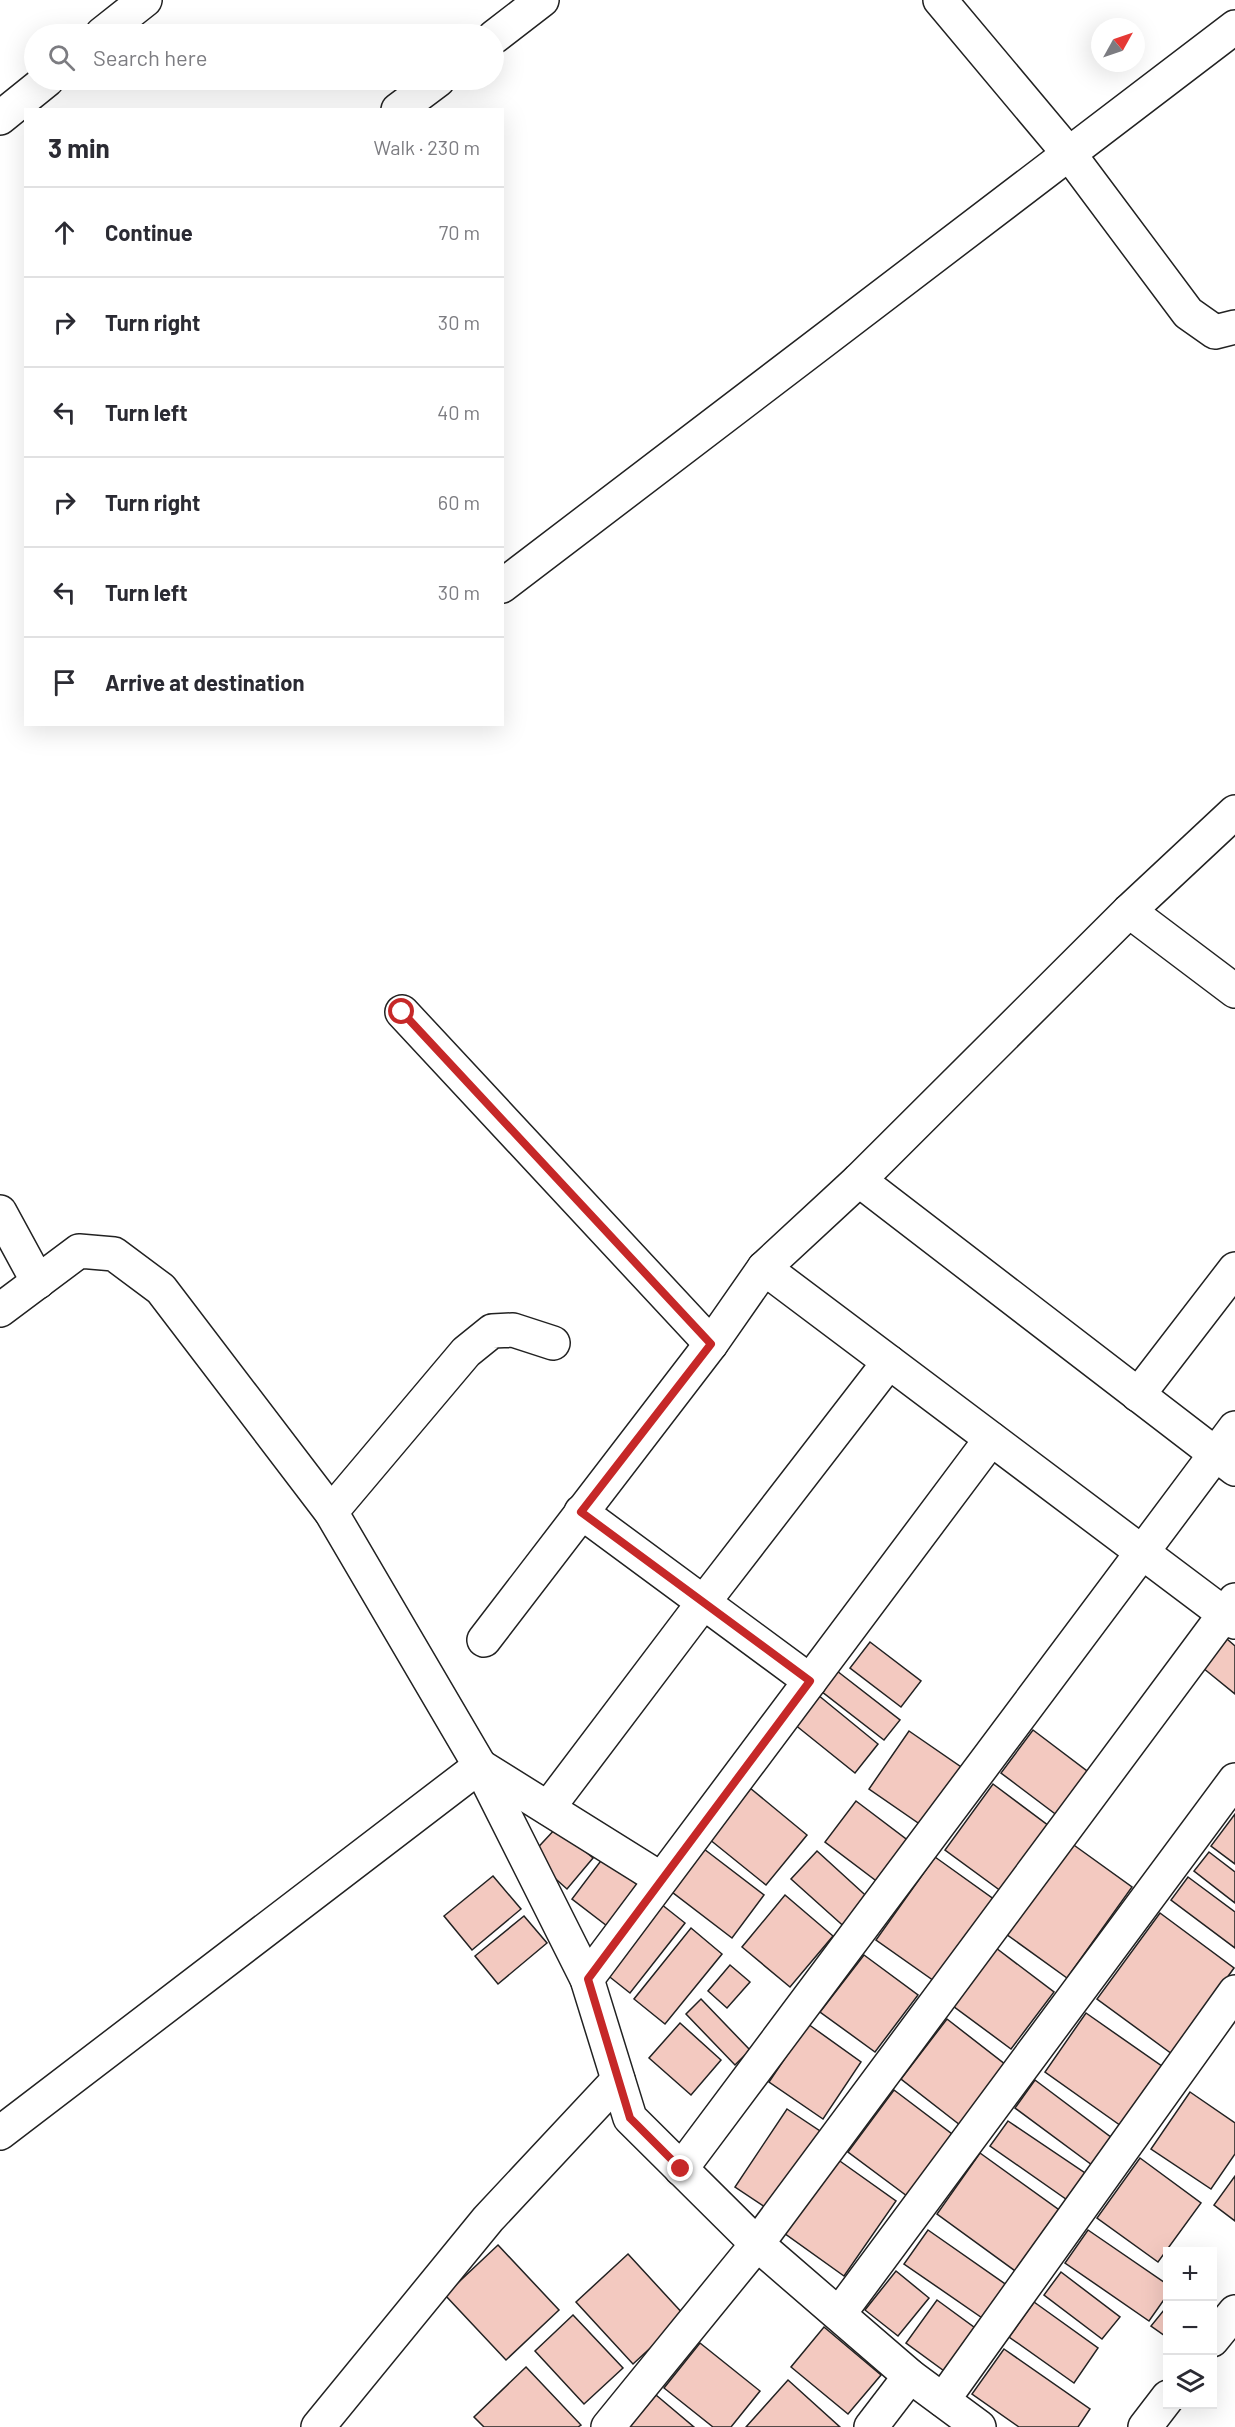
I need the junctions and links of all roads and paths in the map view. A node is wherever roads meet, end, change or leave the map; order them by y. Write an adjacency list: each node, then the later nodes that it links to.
1 (145, 0): 4 (street)
2 (542, 0): 6 (street)
3 (940, 0): 11 (street)
4 (115, 24)
5 (1235, 27): 11 (street)
6 (504, 29)
7 (35, 90): 10 (street)
8 (425, 90): 9 (street)
9 (401, 108)
10 (0, 118)
11 (1070, 154): 12 (street); 13 (street)
12 (1235, 327)
13 (504, 584)
14 (1235, 812): 15 (street)
15 (1128, 911): 16 (street); 18 (street)
16 (1235, 992)
17 (402, 1012): 25 (street)
18 (859, 1180): 20 (street); 27 (street)
19 (0, 1212): 22 (street)
20 (764, 1268): 25 (street); 26 (street)
21 (1235, 1269): 27 (street)
22 (38, 1282): 23 (street); 31 (street)
23 (0, 1310)
24 (553, 1343): 31 (street)
25 (711, 1344): 32 (street)
26 (889, 1362): 29 (street); 34 (street)
27 (1138, 1395): 30 (street)
28 (1235, 1428): 30 (street)
29 (991, 1439): 33 (street); 37 (street)
30 (1225, 1462): 33 (street)
31 (331, 1512): 38 (street)
32 (581, 1512): 34 (street); 36 (street)
33 (1142, 1552): 35 (street); 46 (street)
34 (703, 1603): 37 (street); 40 (street)
35 (1231, 1612): 47 (street)
36 (484, 1640)
37 (810, 1681): 41 (street)
38 (480, 1766): 40 (street); 42 (street); 45 (street)
39 (1235, 1780): 49 (street)
40 (548, 1808): 41 (street)
41 (661, 1879): 42 (street)
42 (588, 1979): 44 (street)
43 (1235, 1992): 52 (street)
44 (618, 2080): 46 (street); 54 (street)
45 (0, 2133)
46 (681, 2169): 47 (street)
47 (757, 2244): 49 (street); 55 (street)
48 (1235, 2312): 50 (street)
49 (839, 2314): 51 (street)
50 (1217, 2334)
51 (910, 2376): 52 (street); 56 (street)
52 (943, 2400): 57 (street)
53 (1163, 2402): 58 (street)
54 (318, 2427)
55 (608, 2427)
56 (871, 2427)
57 (979, 2427)
58 (1145, 2427)

